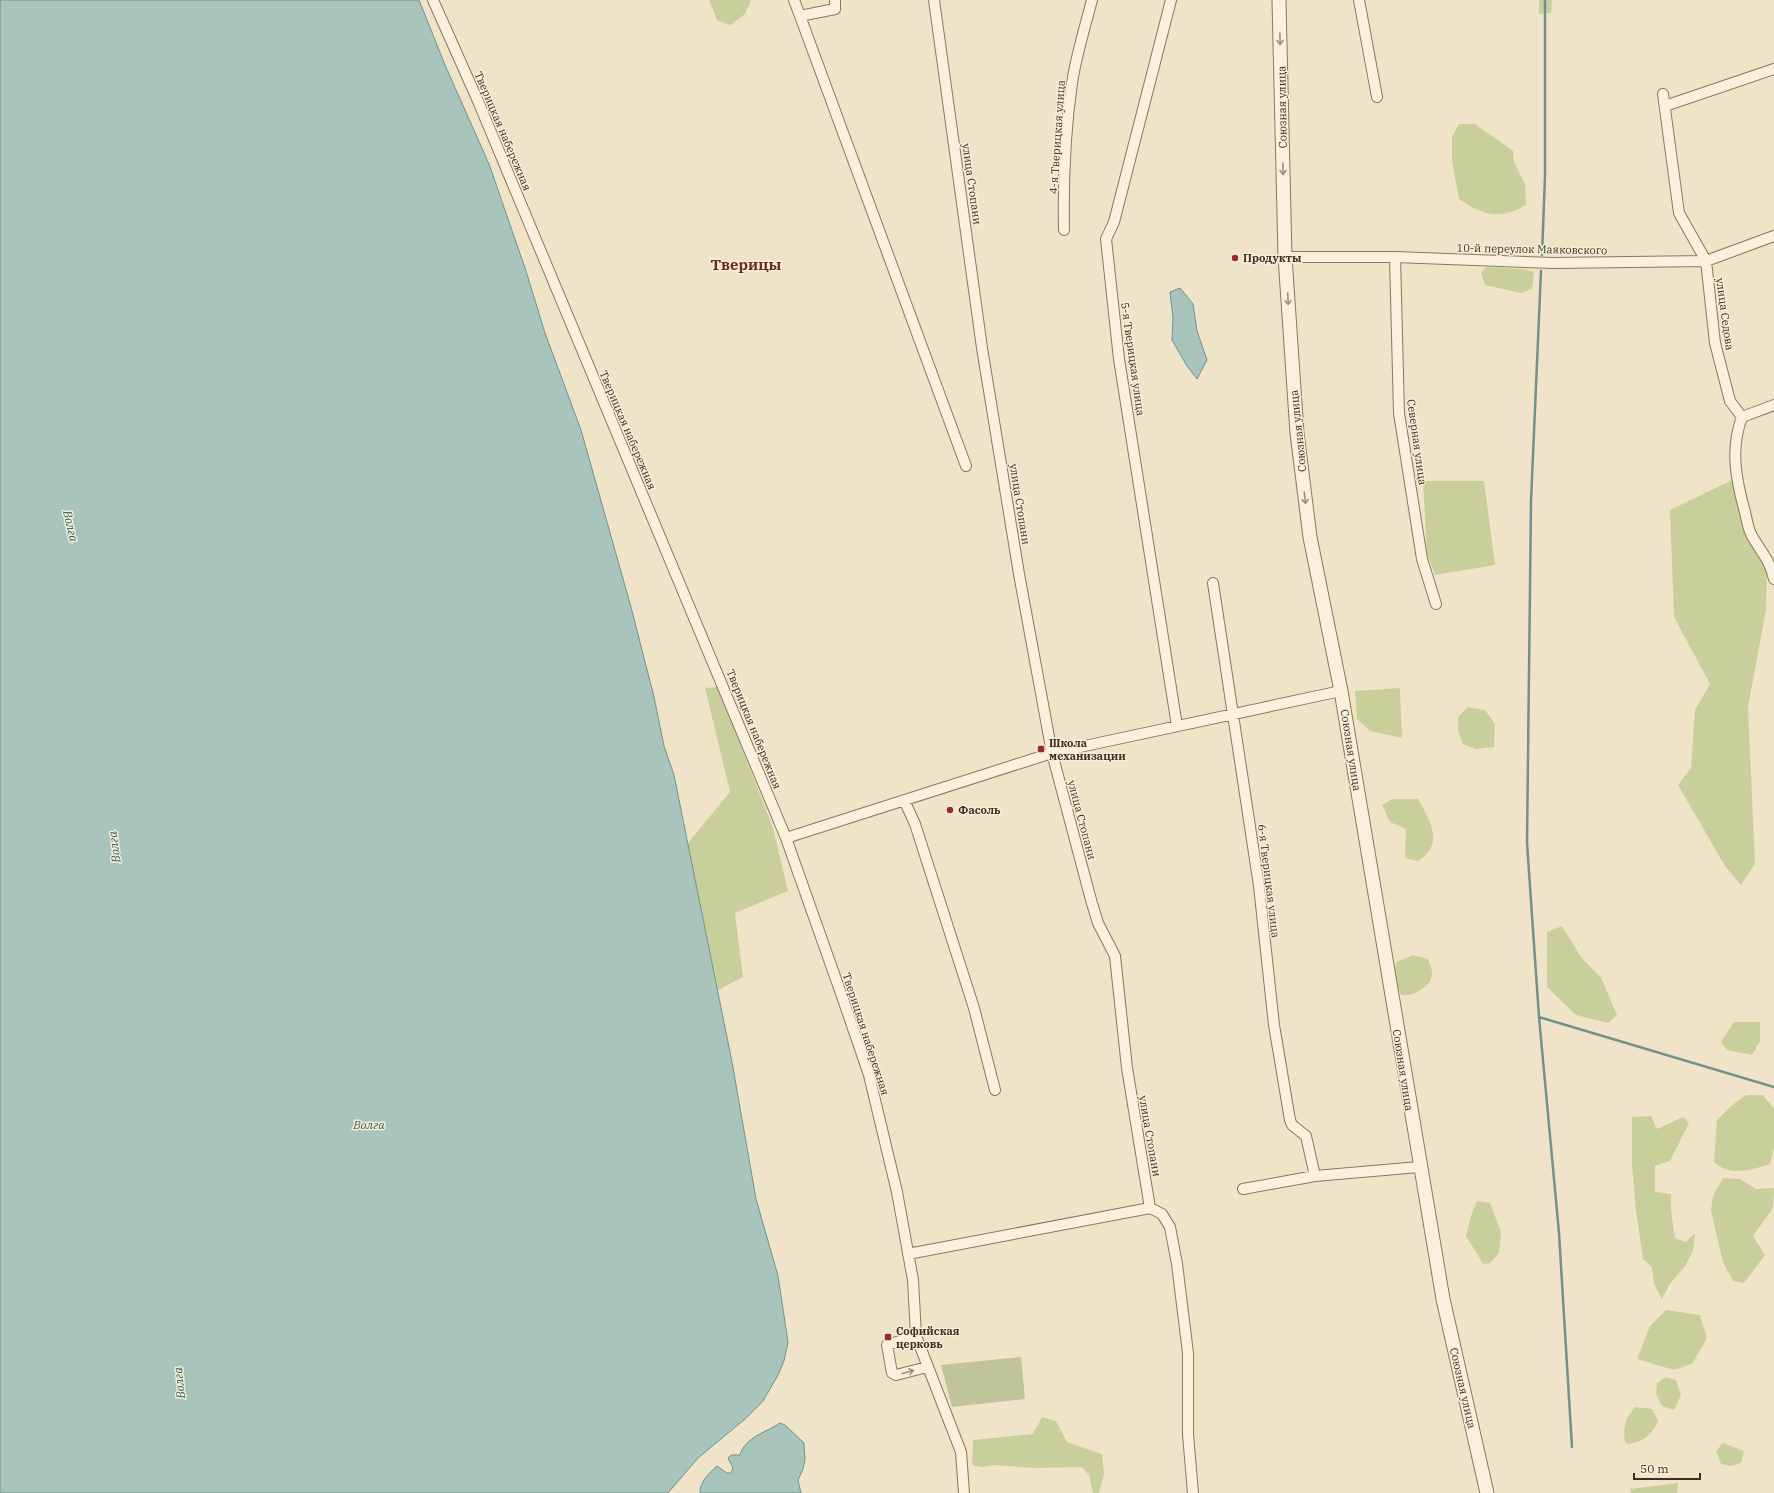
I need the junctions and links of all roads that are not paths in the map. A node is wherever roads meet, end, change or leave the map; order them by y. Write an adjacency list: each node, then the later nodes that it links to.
1 (433, 0): 30 (street, Тверицкая набережная)
2 (794, 0): 9 (street)
3 (835, 0): 9 (street)
4 (934, 0): 28 (street, улица Стопани)
5 (1092, 0): 14 (street, 4-я Тверицкая улица)
6 (1170, 0): 27 (street, 5-я Тверицкая улица)
7 (1279, 0): 16 (street, Союзная улица, one-way to 16)
8 (1359, 0): 12 (street)
9 (800, 16): 21 (street)
10 (1774, 69): 13 (street)
11 (1663, 94): 13 (street, улица Седова)
12 (1377, 97)
13 (1665, 106): 18 (street, улица Седова)
14 (1064, 230)
15 (1774, 236): 18 (street, 10-й переулок Маяковского)
16 (1285, 257): 17 (street, 10-й переулок Маяковского); 25 (street, Союзная улица, one-way to 25)
17 (1395, 257): 18 (street, 10-й переулок Маяковского); 24 (street, Северная улица)
18 (1706, 261): 20 (street, улица Седова)
19 (1774, 405): 20 (street)
20 (1742, 417): 22 (street)
21 (966, 466)
22 (1774, 579)
23 (1213, 583): 26 (street, 6-я Тверицкая улица)
24 (1436, 604)
25 (1341, 691): 26 (street); 32 (street, Союзная улица)
26 (1233, 713): 27 (street); 33 (street, 6-я Тверицкая улица)
27 (1177, 726): 28 (street)
28 (1052, 753): 29 (street); 35 (street, улица Стопани)
29 (904, 800): 30 (street); 31 (street)
30 (786, 838): 36 (street, Тверицкая набережная)
31 (995, 1090)
32 (1419, 1167): 33 (street); 41 (street, Союзная улица)
33 (1314, 1176): 34 (street)
34 (1243, 1189)
35 (1150, 1208): 36 (street); 40 (street)
36 (908, 1254): 37 (street, Тверицкая набережная)
37 (916, 1336): 38 (street, Тверицкая набережная); 38 (street, one-way to 38)
38 (927, 1367): 39 (street, Тверицкая набережная)
39 (964, 1493)
40 (1193, 1493)
41 (1487, 1493)

